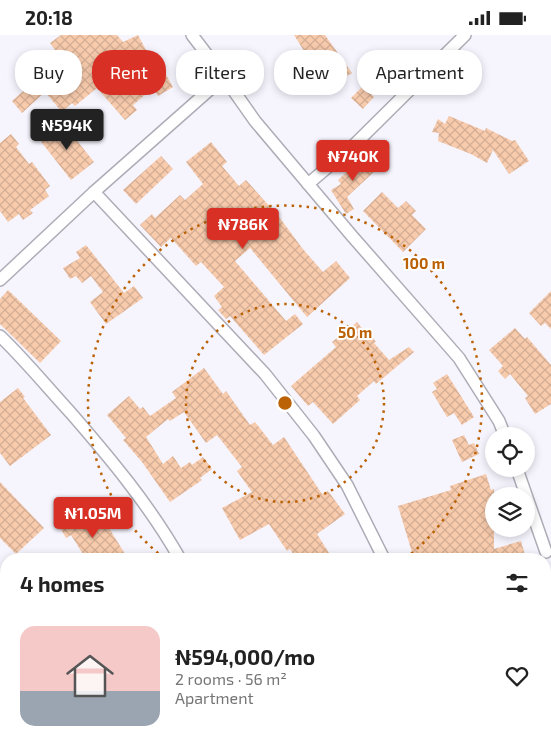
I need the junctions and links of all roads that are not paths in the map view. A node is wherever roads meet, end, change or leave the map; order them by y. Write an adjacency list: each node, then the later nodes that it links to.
1 (192, 35): 3 (street)
2 (465, 35): 6 (street)
3 (203, 50)
4 (204, 95): 7 (street)
5 (236, 95): 6 (street)
6 (308, 184): 10 (street)
7 (94, 192): 8 (street); 14 (street)
8 (0, 281)
9 (0, 336): 13 (street)
10 (501, 427)
11 (521, 477): 12 (street)
12 (546, 552)
13 (177, 553)
14 (377, 553)

